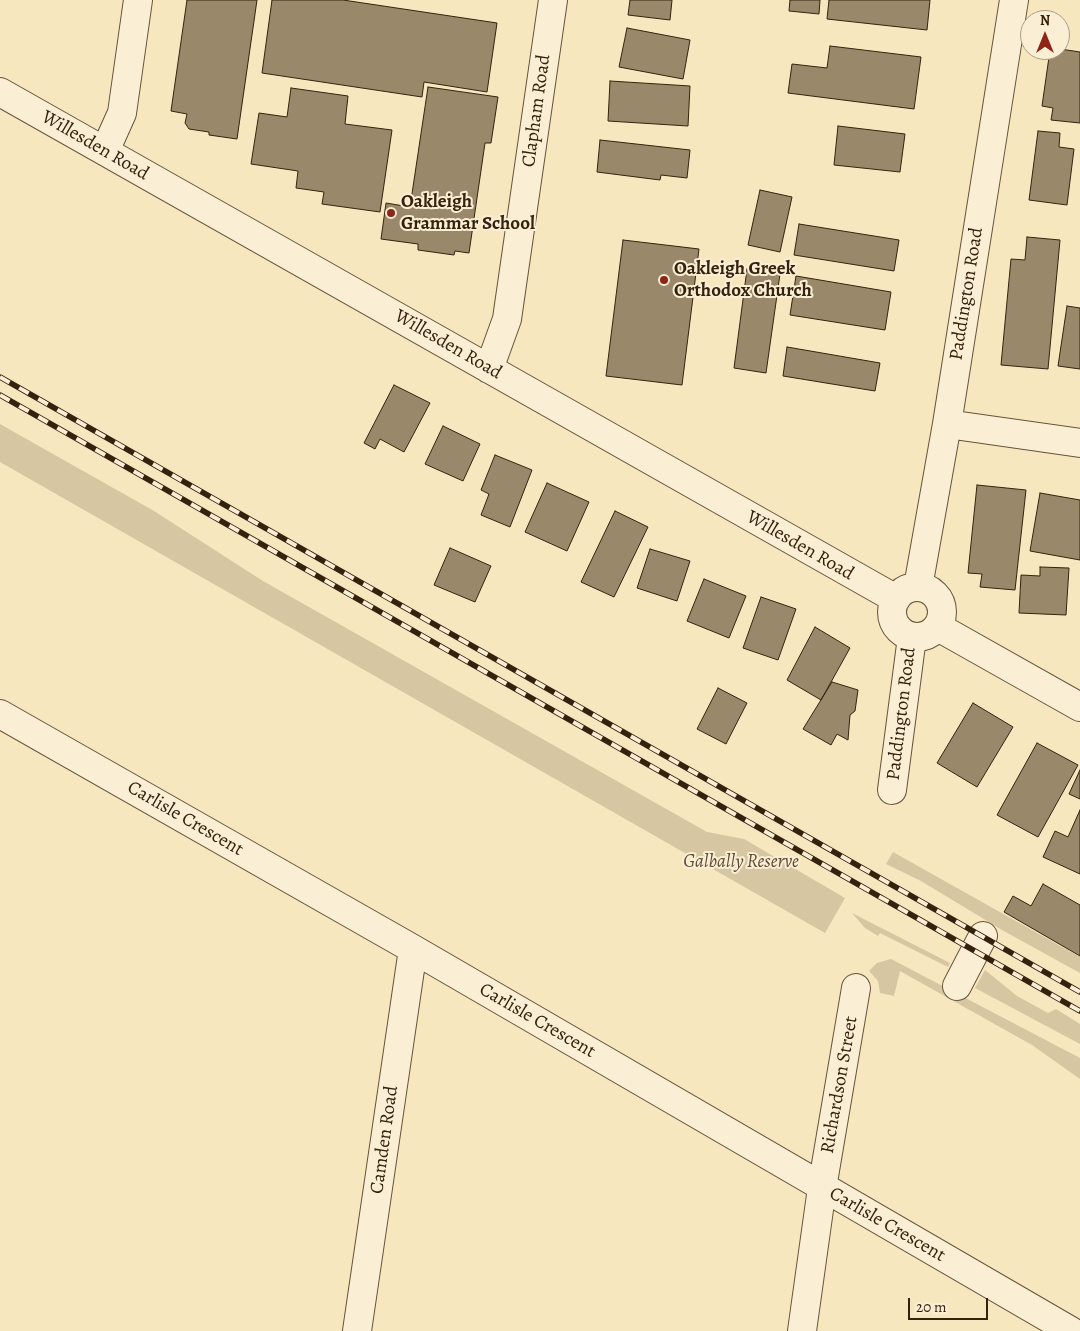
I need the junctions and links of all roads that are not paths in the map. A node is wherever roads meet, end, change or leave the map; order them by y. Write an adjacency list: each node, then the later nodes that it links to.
1 (138, 0): 5 (street)
2 (553, 0): 6 (street, Clapham Road)
3 (1014, 0): 7 (street, Paddington Road)
4 (0, 92): 5 (street, Willesden Road)
5 (106, 151): 6 (street, Willesden Road)
6 (489, 369): 9 (street, Willesden Road)
7 (947, 424): 8 (street); 9 (street, Paddington Road)
8 (1080, 443)
9 (907, 593): 10 (street); 11 (street)
10 (938, 627): 11 (street); 12 (street)
11 (912, 637): 14 (street, Paddington Road)
12 (1080, 707)
13 (0, 714): 16 (street, Carlisle Crescent)
14 (892, 790)
15 (983, 936): 17 (street)
16 (413, 949): 19 (street, Carlisle Crescent); 20 (street, Camden Road)
17 (958, 986)
18 (856, 988): 19 (street, Richardson Street)
19 (822, 1188): 21 (street, Richardson Street); 22 (street, Carlisle Crescent)
20 (357, 1331)
21 (802, 1331)
22 (1071, 1331)

